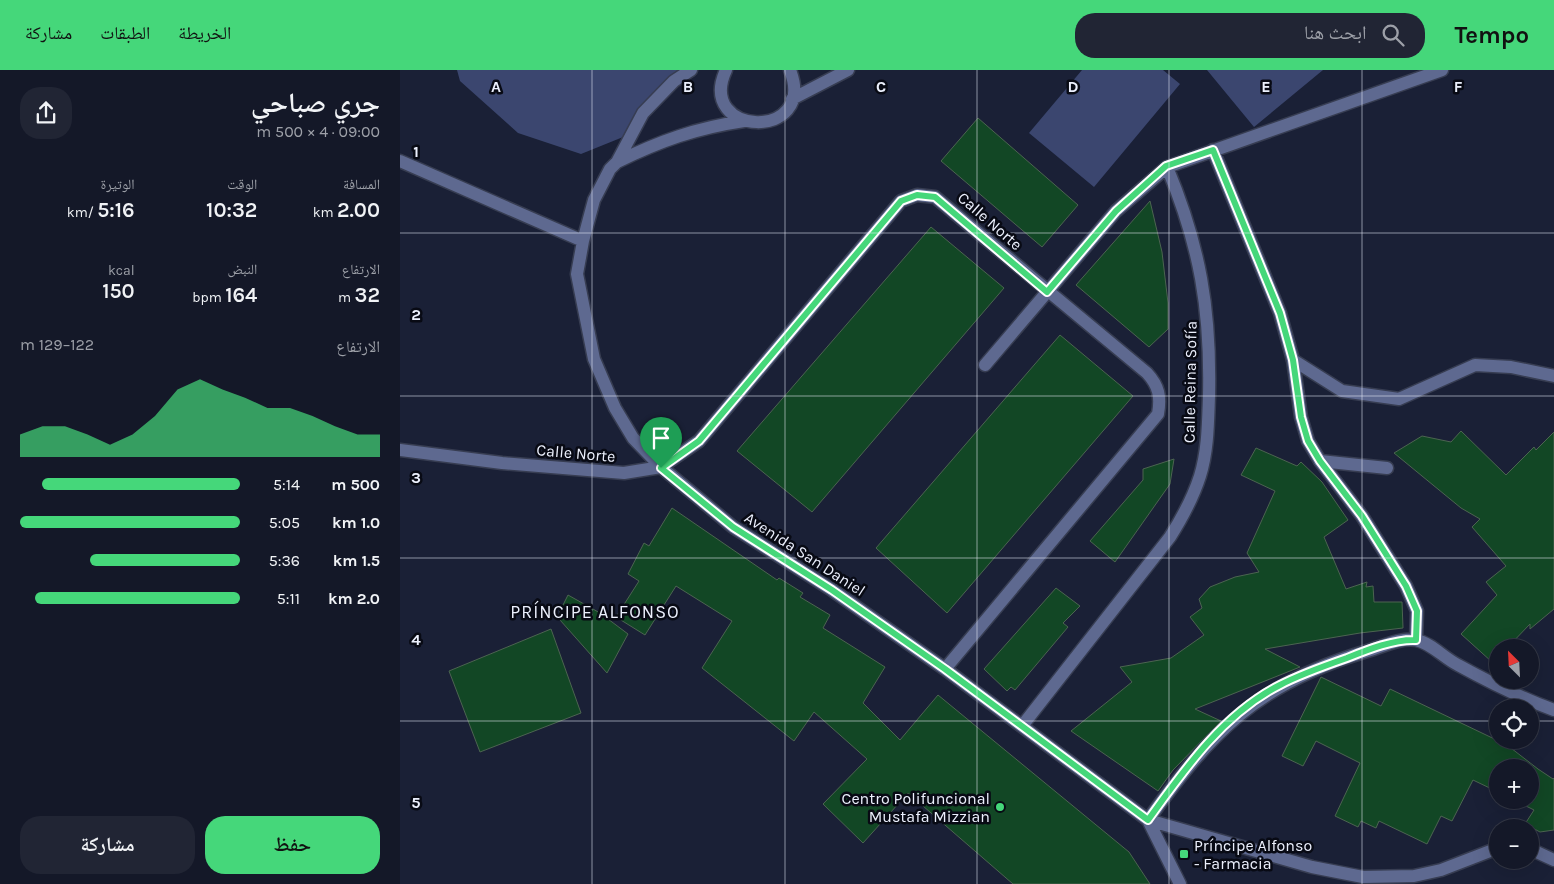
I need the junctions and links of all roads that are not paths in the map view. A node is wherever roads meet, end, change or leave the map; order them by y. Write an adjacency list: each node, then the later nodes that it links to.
1 (690, 70): 10 (street, Avenida San Daniel)
2 (726, 70): 7 (street)
3 (790, 70): 6 (street)
4 (848, 70): 6 (street)
5 (1442, 70): 8 (street)
6 (792, 99): 7 (street)
7 (744, 121): 10 (street)
8 (1213, 150): 11 (street); 14 (street)
9 (400, 161): 12 (street)
10 (617, 162): 12 (street, Avenida San Daniel)
11 (1166, 166): 13 (street); 24 (street, Calle Reina Sofía)
12 (583, 240): 19 (street, Avenida San Daniel)
13 (1047, 292): 15 (street); 19 (street, Calle Norte); 22 (street, Calle Norte)
14 (1293, 360): 16 (street); 18 (street)
15 (985, 365)
16 (1554, 376)
17 (400, 450): 19 (street, Calle Norte)
18 (1320, 461): 20 (street); 21 (street)
19 (661, 468): 22 (street, Avenida San Daniel)
20 (1387, 468)
21 (1416, 640): 23 (street); 25 (street)
22 (945, 669): 24 (street, Avenida San Daniel)
23 (1554, 710)
24 (1022, 726): 25 (street, Avenida San Daniel)
25 (1148, 820): 26 (street); 29 (street, Avenida San Daniel)
26 (1489, 852)
27 (1539, 853): 28 (street)
28 (1554, 860)
29 (1180, 884)

